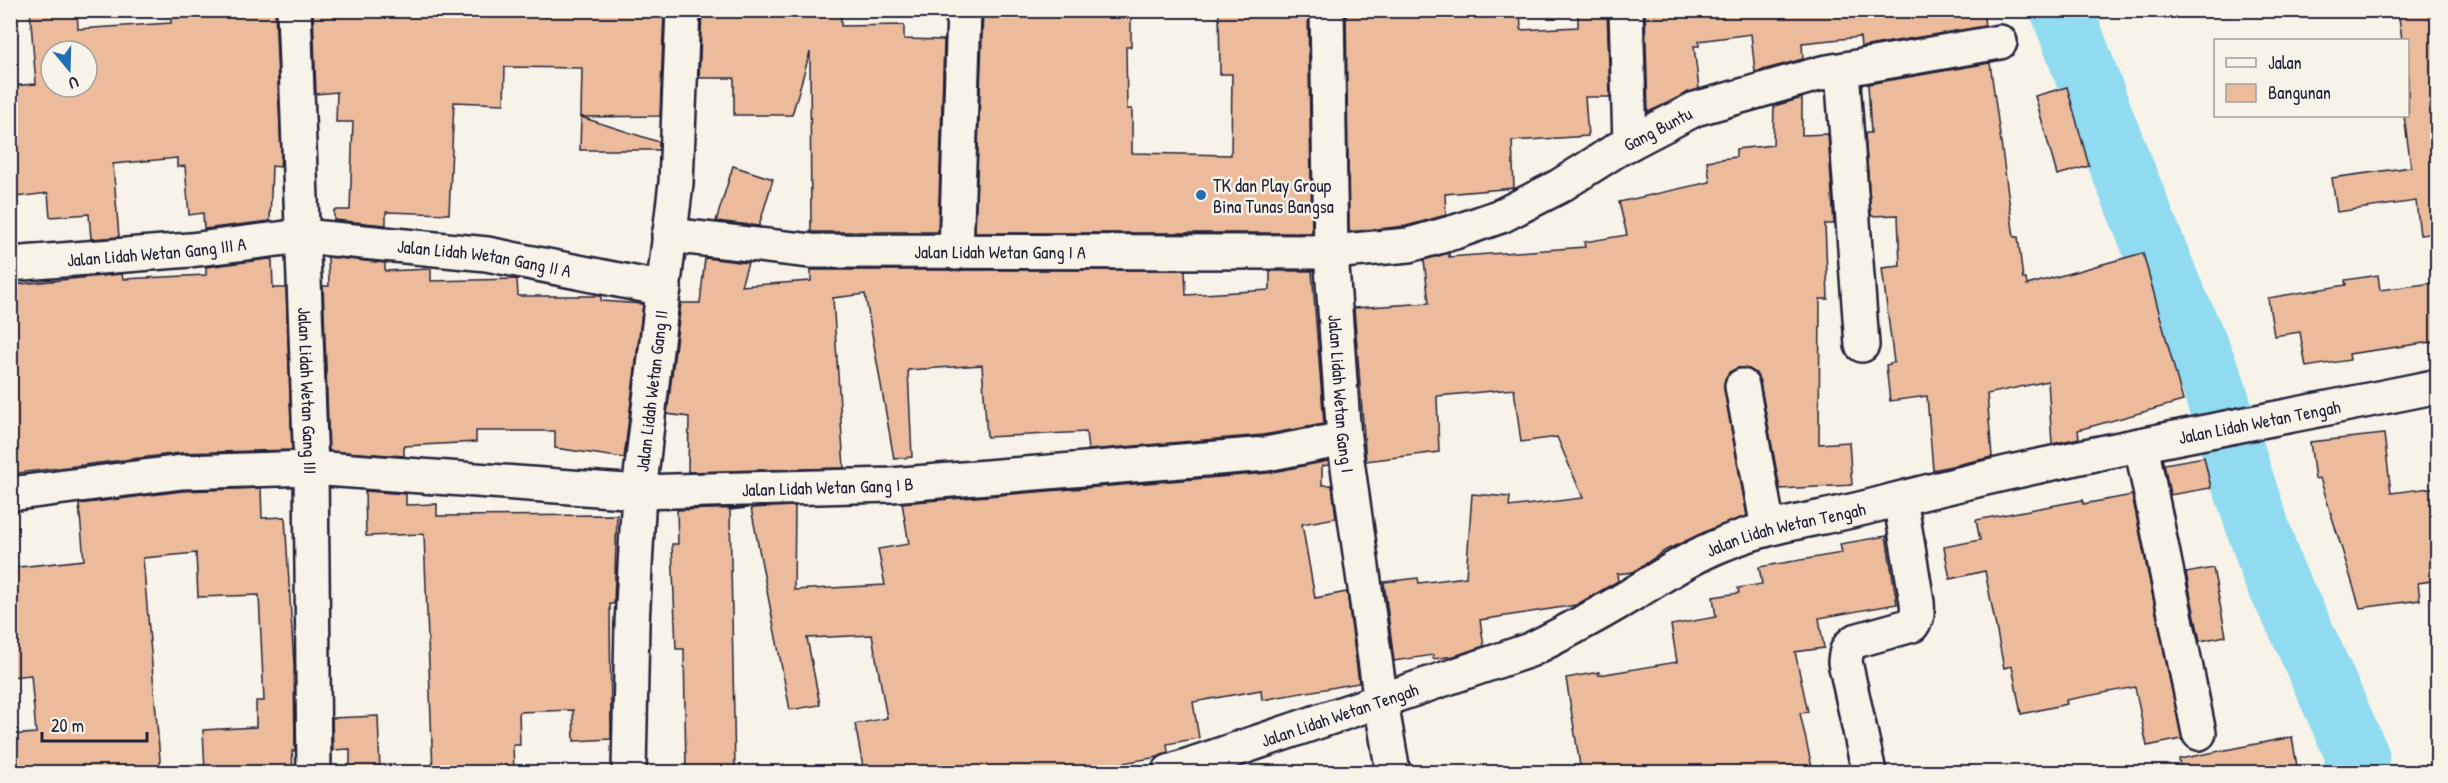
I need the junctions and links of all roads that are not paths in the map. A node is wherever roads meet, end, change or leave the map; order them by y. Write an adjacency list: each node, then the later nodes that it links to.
1 (294, 10): 10 (street, Jalan Lidah Wetan Gang III)
2 (683, 10): 9 (street, Jalan Lidah Wetan Gang II)
3 (964, 10): 11 (street)
4 (1327, 10): 12 (street, Jalan Lidah Wetan Gang I)
5 (1626, 10): 8 (street)
6 (2000, 42): 7 (street, Gang Buntu)
7 (1842, 70): 8 (street, Gang Buntu); 15 (street)
8 (1630, 143): 12 (street, Gang Buntu)
9 (669, 235): 11 (street, Jalan Lidah Wetan Gang I A); 14 (street, Jalan Lidah Wetan Gang II)
10 (302, 236): 13 (street, Jalan Lidah Wetan Gang III A); 14 (street, Jalan Lidah Wetan Gang II A); 20 (street, Jalan Lidah Wetan Gang III)
11 (956, 252): 12 (street, Jalan Lidah Wetan Gang I A)
12 (1331, 252): 18 (street, Jalan Lidah Wetan Gang I)
13 (10, 264)
14 (664, 289): 21 (street, Jalan Lidah Wetan Gang II)
15 (1862, 345)
16 (1742, 386): 24 (street)
17 (2438, 386): 19 (street, Jalan Lidah Wetan Tengah)
18 (1344, 439): 21 (street, Jalan Lidah Wetan Gang I B); 25 (street, Jalan Lidah Wetan Gang I)
19 (2155, 442): 23 (street, Jalan Lidah Wetan Tengah); 26 (street)
20 (311, 468): 21 (street, Jalan Lidah Wetan Gang I B); 22 (street, Jalan Lidah Wetan Gang I B); 27 (street, Jalan Lidah Wetan Gang III)
21 (639, 492): 28 (street, Jalan Lidah Wetan Gang II)
22 (10, 494)
23 (1900, 499): 24 (street, Jalan Lidah Wetan Tengah); 31 (street)
24 (1768, 528): 25 (street, Jalan Lidah Wetan Tengah)
25 (1381, 702): 29 (street, Jalan Lidah Wetan Tengah); 30 (street, Jalan Lidah Wetan Gang I)
26 (2199, 733)
27 (314, 772)
28 (629, 772)
29 (1169, 772)
30 (1393, 772)
31 (1869, 772)

